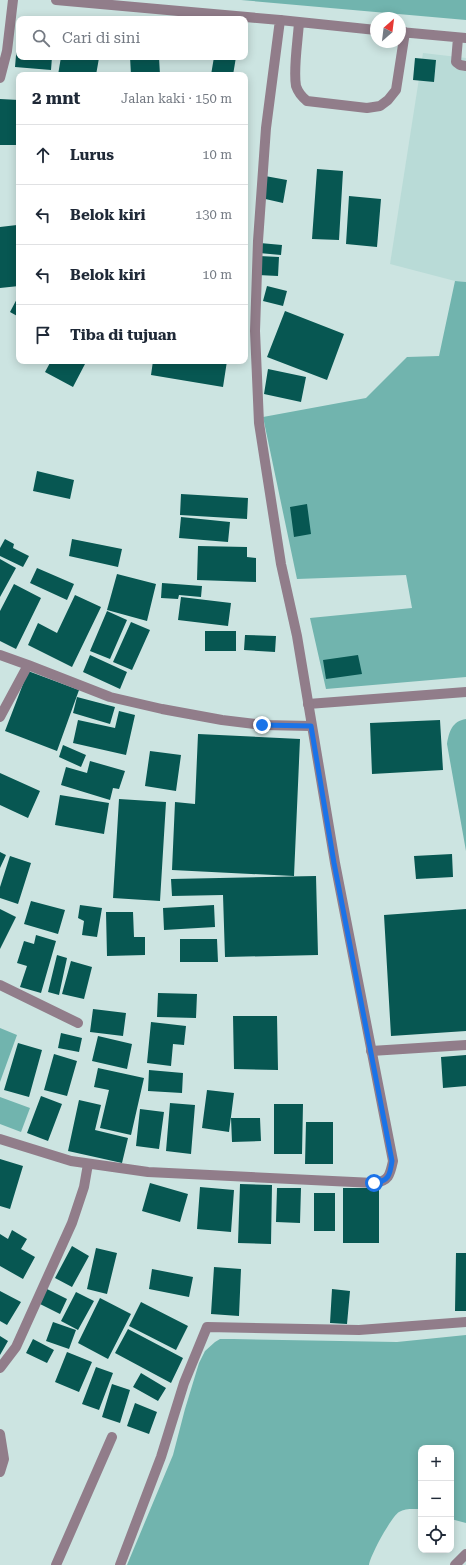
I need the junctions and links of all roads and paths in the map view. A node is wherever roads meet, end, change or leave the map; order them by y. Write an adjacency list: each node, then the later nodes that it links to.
1 (13, 0): 12 (street)
2 (56, 0): 3 (street)
3 (235, 16)
4 (248, 17): 5 (street)
5 (280, 20): 6 (street); 16 (street)
6 (299, 22): 7 (street); 10 (street)
7 (370, 29)
8 (406, 32): 9 (street)
9 (462, 38): 11 (street)
10 (401, 48)
11 (466, 66)
12 (0, 78)
13 (0, 655): 14 (street)
14 (28, 666): 17 (street); 18 (street)
15 (466, 692): 16 (street)
16 (308, 704): 18 (street)
17 (0, 717)
18 (311, 726): 22 (street)
19 (0, 986): 20 (street)
20 (78, 1024)
21 (466, 1045): 22 (street)
22 (371, 1051): 24 (street)
23 (0, 1139): 24 (street)
24 (88, 1164): 26 (street)
25 (466, 1322): 32 (street)
26 (0, 1368)
27 (0, 1434): 29 (street)
28 (112, 1437): 31 (street)
29 (0, 1472)
30 (466, 1554): 33 (street)
31 (56, 1565)
32 (120, 1565)
33 (454, 1565)

